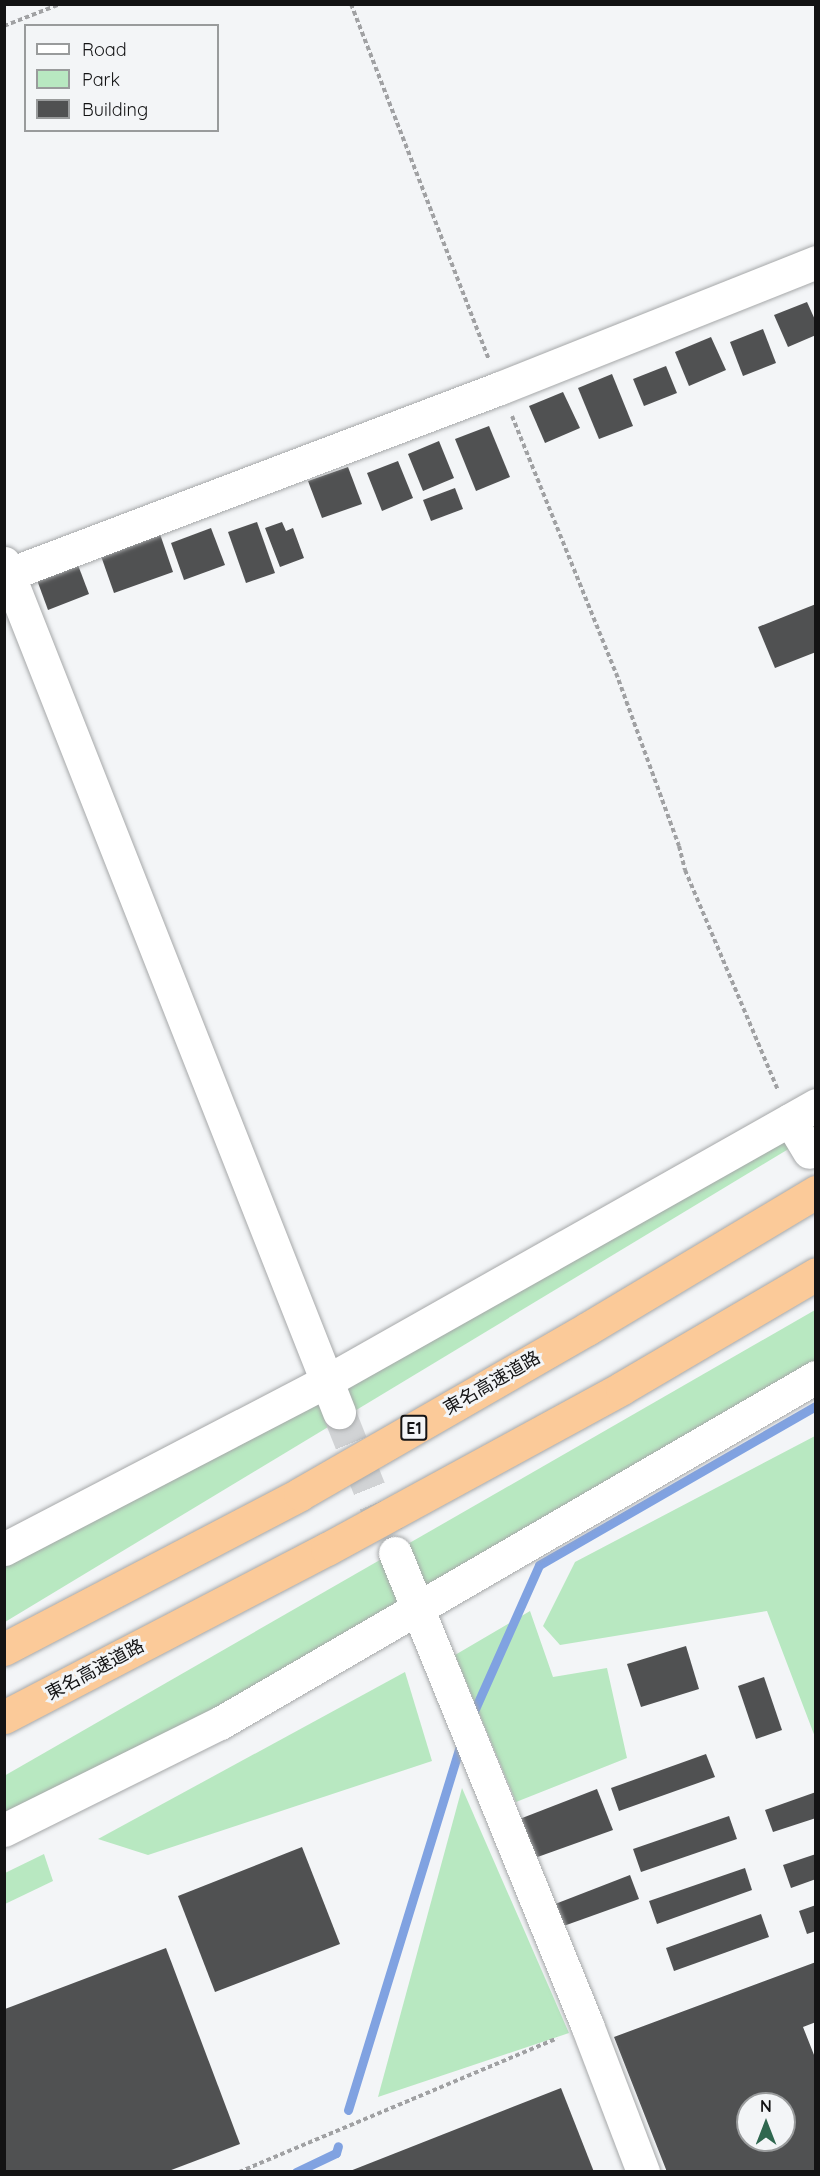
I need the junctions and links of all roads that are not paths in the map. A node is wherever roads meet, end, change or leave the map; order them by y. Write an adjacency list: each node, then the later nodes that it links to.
1 (816, 262): 2 (street)
2 (6, 571): 8 (street)
3 (803, 1112): 4 (street); 8 (street)
4 (809, 1152)
5 (816, 1192): 13 (highway, 東名高速道路 / E1)
6 (816, 1274): 14 (highway, 東名高速道路)
7 (816, 1377): 12 (street)
8 (327, 1381): 9 (street); 10 (street)
9 (339, 1412)
10 (4, 1549)
11 (395, 1553): 12 (street)
12 (417, 1609): 15 (street); 16 (street)
13 (4, 1650)
14 (4, 1717)
15 (4, 1830)
16 (643, 2172)

